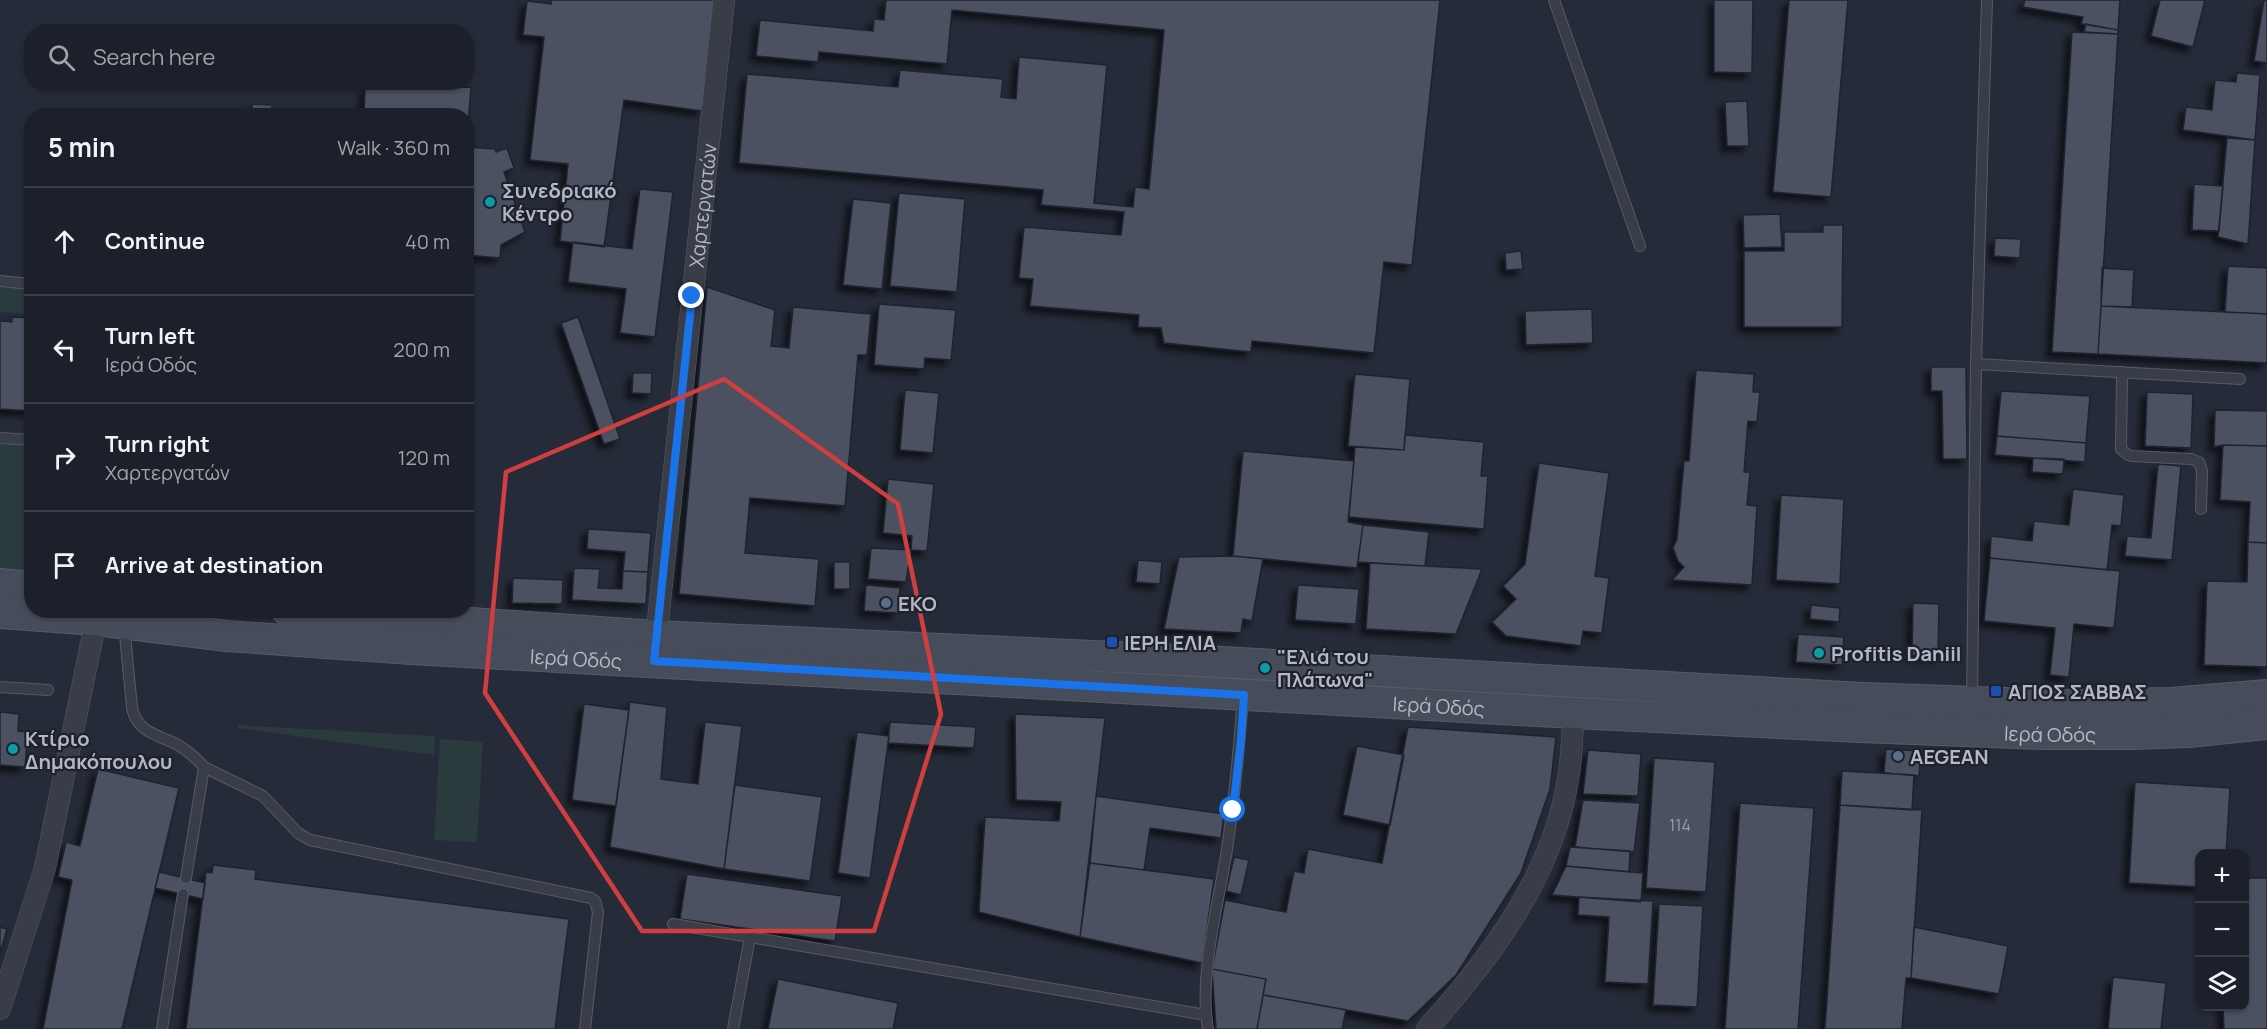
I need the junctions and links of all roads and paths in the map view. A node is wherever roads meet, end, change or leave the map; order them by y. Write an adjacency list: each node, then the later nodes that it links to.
1 (724, 0): 19 (street, Χαρτεργατών)
2 (1554, 0): 4 (lane)
3 (1987, 0): 7 (lane)
4 (1640, 246)
5 (0, 281): 6 (lane)
6 (24, 283)
7 (1976, 364): 8 (lane); 24 (lane)
8 (2122, 372): 9 (lane); 12 (lane)
9 (2240, 379)
10 (0, 438): 11 (lane)
11 (24, 440)
12 (2201, 509)
13 (0, 584): 14 (main road)
14 (24, 586)
15 (0, 612): 16 (main road, Ιερά Οδός)
16 (24, 613)
17 (106, 618): 19 (main road, Ιερά Οδός); 27 (lane); 32 (street)
18 (364, 618): 19 (main road, Ιερά Οδός)
19 (655, 648): 22 (main road, Ιερά Οδός); 24 (main road, Ιερά Οδός)
20 (0, 687): 21 (lane)
21 (48, 690)
22 (1244, 695): 25 (main road, Ιερά Οδός); 33 (lane)
23 (2267, 695): 24 (main road, Ιερά Οδός)
24 (1972, 701)
25 (1574, 713): 26 (main road, Ιερά Οδός); 38 (street)
26 (2267, 724)
27 (204, 767): 28 (lane); 35 (lane)
28 (186, 878)
29 (183, 894): 34 (lane)
30 (673, 924): 31 (lane)
31 (750, 937): 33 (lane); 36 (lane)
32 (0, 1009)
33 (1206, 1015): 37 (lane)
34 (162, 1029)
35 (585, 1029)
36 (733, 1029)
37 (1208, 1029)
38 (1427, 1029)

